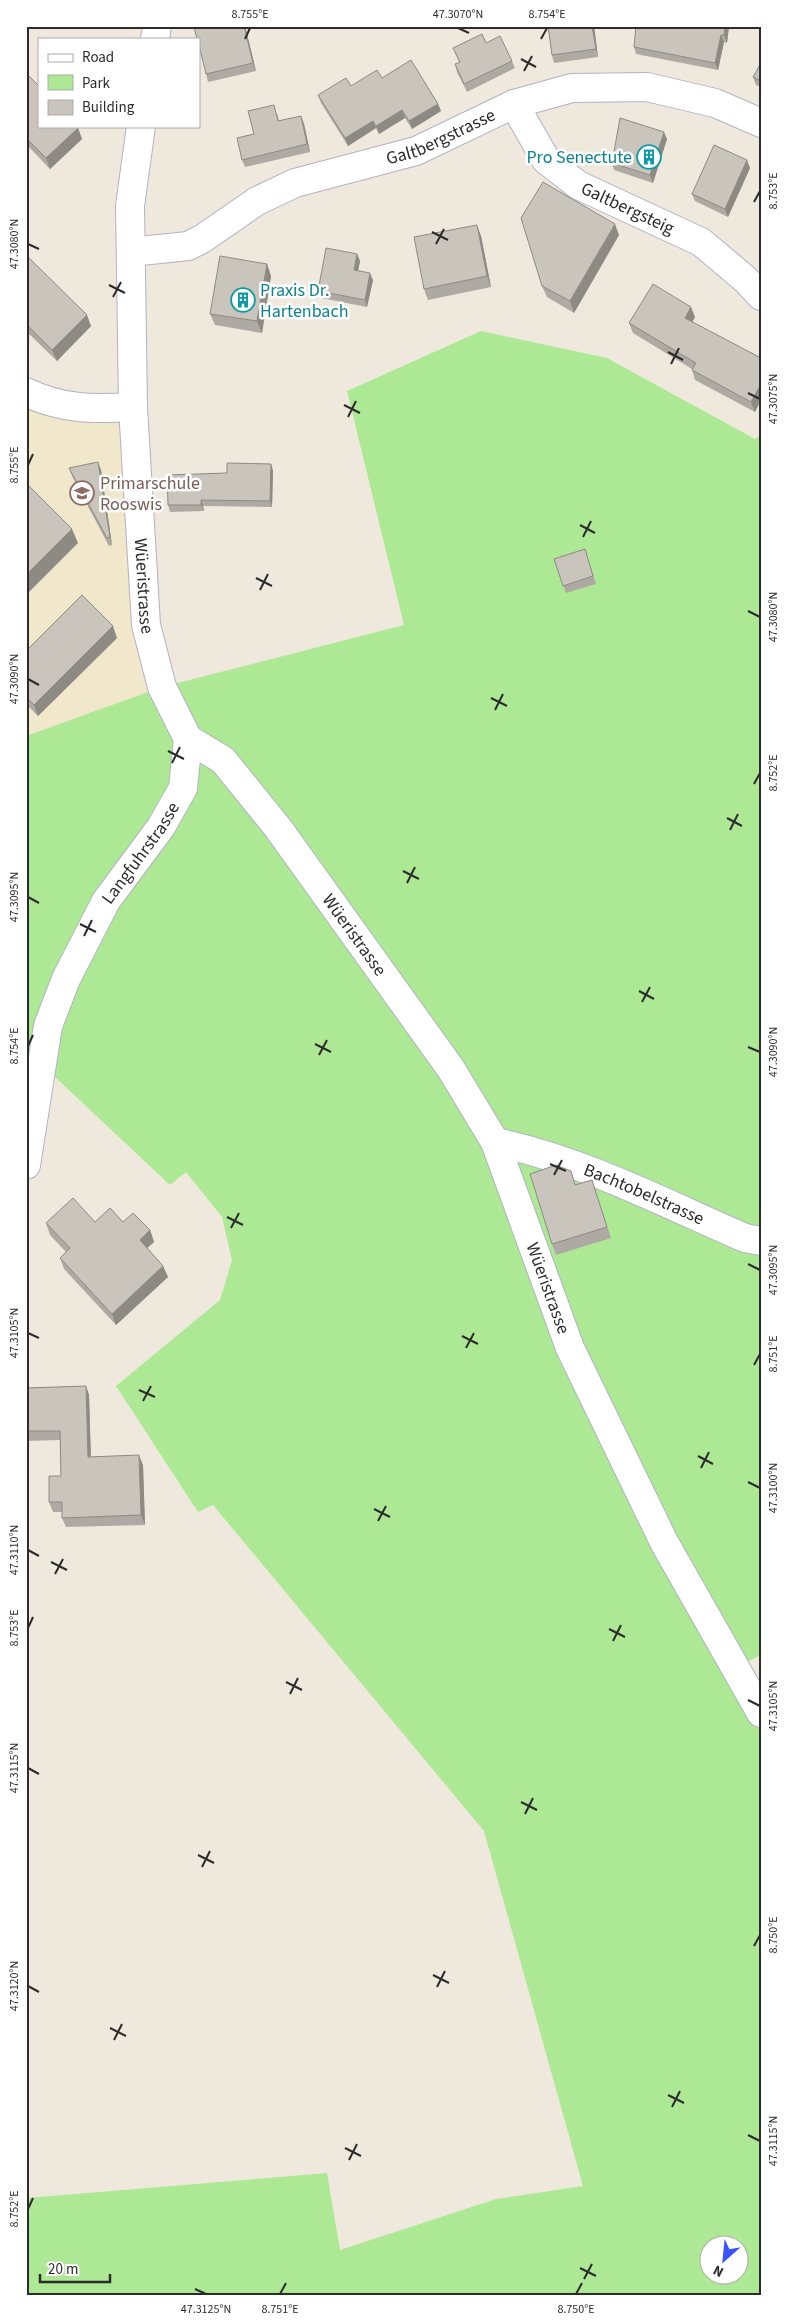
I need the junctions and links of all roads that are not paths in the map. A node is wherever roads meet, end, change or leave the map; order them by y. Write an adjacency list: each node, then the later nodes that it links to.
1 (514, 104): 2 (street, Galtbergstrasse); 4 (street, Galtbergstrasse); 5 (street, Galtbergsteig)
2 (761, 123)
3 (141, 128): 4 (street, Wüeristrasse)
4 (131, 252): 7 (street, Wüeristrasse)
5 (761, 296)
6 (26, 392): 7 (street)
7 (133, 407): 8 (street, Wüeristrasse)
8 (188, 739): 9 (street, Wüeristrasse); 10 (street, Langfuhrstrasse)
9 (495, 1142): 11 (street, Bachtobelstrasse); 12 (street, Wüeristrasse)
10 (26, 1165)
11 (761, 1241)
12 (761, 1713)

